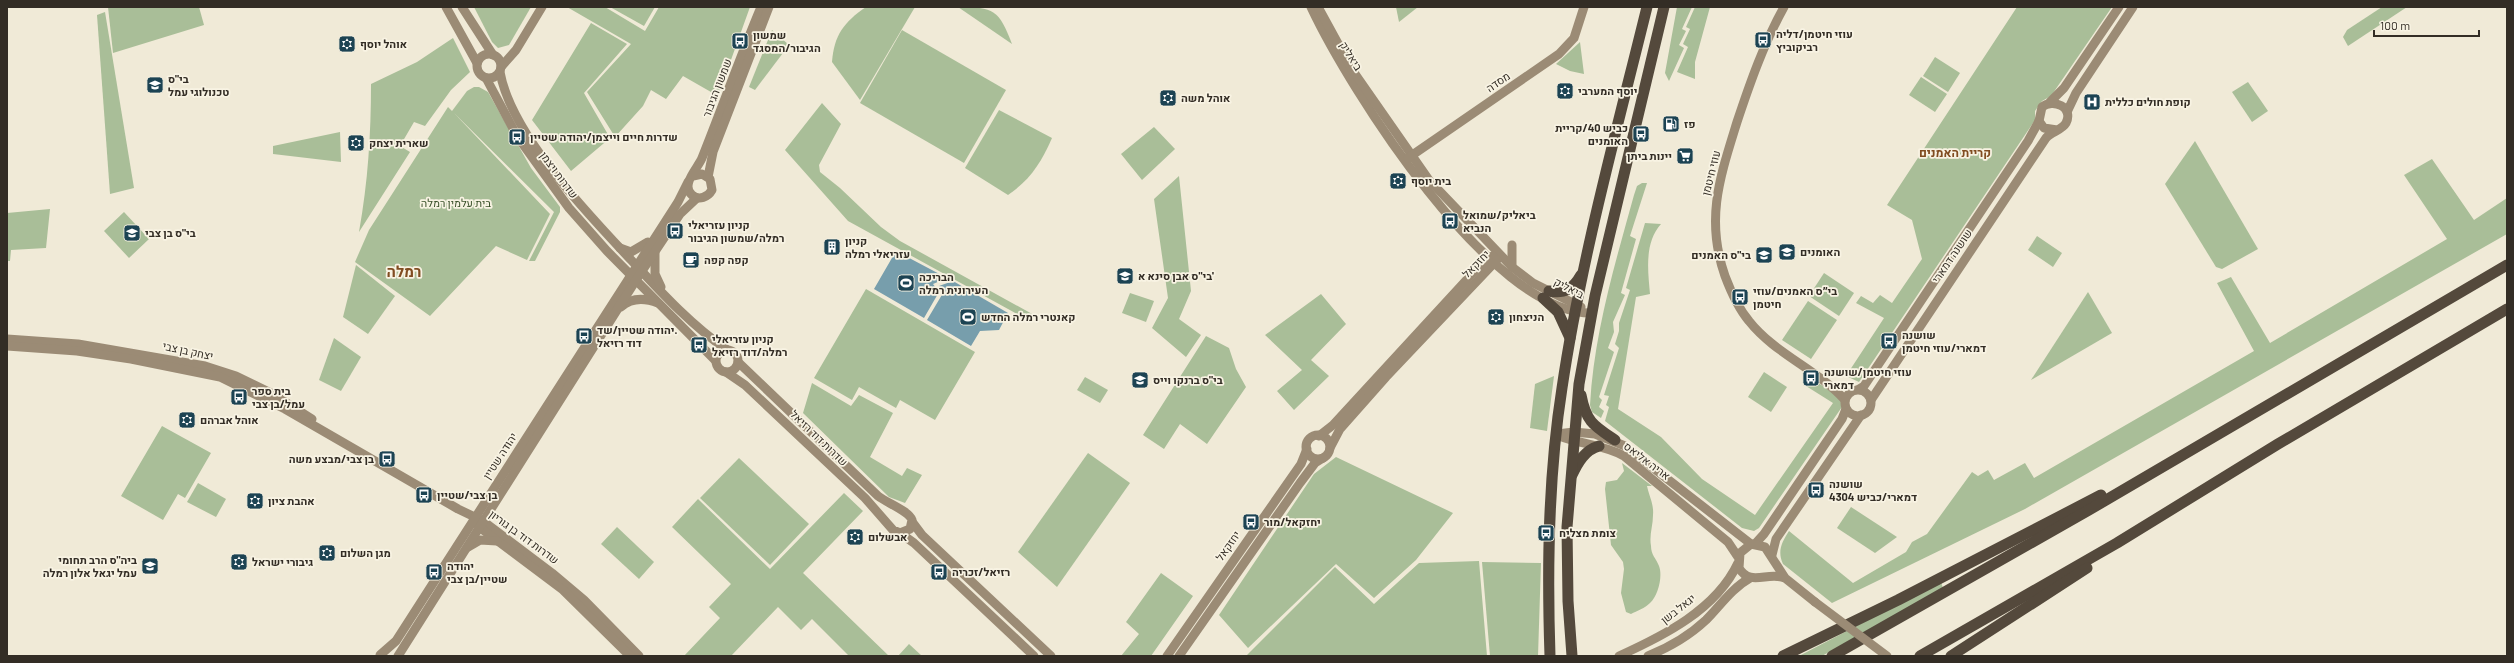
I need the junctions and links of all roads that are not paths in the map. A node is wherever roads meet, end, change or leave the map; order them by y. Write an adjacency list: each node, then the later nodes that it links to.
1 (446, 7): 16 (main road)
2 (462, 7): 15 (main road)
3 (542, 7): 14 (main road)
4 (761, 7): 25 (main road, שמשון הגיבור)
5 (769, 7): 24 (main road, שמשון הגיבור)
6 (1311, 7): 23 (main road, ביאליק)
7 (1318, 7): 23 (main road, ביאליק)
8 (1584, 7): 23 (main road, מסדה)
9 (1647, 7): 36 (highway)
10 (1664, 7): 44 (highway)
11 (1784, 7): 52 (main road, עוזי חיטמן)
12 (2118, 7): 19 (main road)
13 (2133, 7): 20 (main road)
14 (516, 50): 15 (main road); 17 (main road)
15 (495, 56): 16 (main road); 17 (main road)
16 (477, 63): 18 (main road)
17 (501, 70): 18 (main road); 29 (main road, שדרות ויצמן)
18 (486, 78): 37 (main road, שדרות ויצמן)
19 (2050, 102): 20 (main road); 21 (main road)
20 (2066, 112): 22 (main road)
21 (2039, 121): 22 (main road); 54 (main road, שושנה דמארי)
22 (2057, 130): 56 (main road, שושנה דמארי)
23 (1409, 157): 31 (main road, ביאליק); 32 (main road, ביאליק)
24 (708, 177): 25 (main road); 26 (main road)
25 (690, 179): 26 (main road); 27 (main road, שמשון הגיבור)
26 (697, 198): 30 (main road)
27 (656, 234): 29 (main road); 35 (main road, שמשון הגיבור)
28 (1512, 245): 34 (main road)
29 (620, 248): 35 (main road, שדרות ויצמן)
30 (655, 252): 35 (main road); 38 (main road)
31 (1501, 256): 32 (main road, יחזקאל); 34 (main road, ביאליק)
32 (1491, 261): 39 (main road, ביאליק); 61 (main road, יחזקאל); 67 (main road, יחזקאל)
33 (2507, 265): 59 (highway)
34 (1512, 267): 39 (main road, ביאליק)
35 (639, 268): 37 (main road, יהודה שטיין); 38 (main road)
36 (1584, 271): 39 (highway); 41 (highway)
37 (633, 277): 40 (main road); 43 (main road, יהודה שטיין); 71 (main road, יהודה שטיין)
38 (666, 295): 48 (main road)
39 (1546, 295): 41 (main road, ביאליק); 46 (highway)
40 (660, 304): 43 (main road); 49 (main road)
41 (1576, 309): 44 (main road, ביאליק); 46 (highway)
42 (2507, 309): 64 (highway)
43 (616, 312): 76 (main road, יהודה שטיין)
44 (1591, 313): 53 (highway)
45 (7, 338): 65 (main road, יצחק בן צבי)
46 (1570, 338): 60 (highway)
47 (7, 346): 65 (main road, יצחק בן צבי)
48 (726, 349): 49 (main road); 50 (main road)
49 (715, 360): 51 (main road)
50 (738, 362): 51 (main road); 73 (main road, שדרות דוד רזיאל)
51 (726, 372): 77 (main road, שדרות דוד רזיאל)
52 (1827, 382): 54 (main road, עוזי חיטמן); 55 (main road, עוזי חיטמן)
53 (1579, 384): 62 (highway); 63 (highway)
54 (1854, 390): 55 (main road); 56 (main road)
55 (1845, 400): 57 (main road)
56 (1871, 400): 58 (main road)
57 (1846, 409): 58 (main road); 80 (main road)
58 (1861, 416): 82 (main road)
59 (2222, 432): 99 (highway); 100 (highway)
60 (1557, 434): 62 (main road, אריה אליאס); 96 (highway)
61 (1319, 436): 67 (main road); 68 (main road)
62 (1573, 437): 63 (main road, אריה אליאס); 66 (main road, אריה אליאס); 70 (highway)
63 (1615, 440): 80 (main road, אריה אליאס)
64 (2278, 444): 102 (highway); 103 (highway)
65 (344, 445): 72 (main road, יצחק בן צבי)
66 (1599, 446): 70 (highway); 83 (main road, אריה אליאס)
67 (1330, 448): 69 (main road)
68 (1307, 449): 69 (main road); 94 (main road, יחזקאל)
69 (1323, 458): 95 (main road, יחזקאל)
70 (1569, 483): 87 (highway)
71 (485, 501): 72 (main road); 74 (main road, יהודה שטיין)
72 (458, 510): 74 (main road, יצחק בן צבי)
73 (902, 510): 75 (main road); 77 (main road)
74 (474, 518): 76 (main road, שדרות דוד בן גוריון); 88 (main road, יהודה שטיין)
75 (912, 523): 78 (main road); 93 (main road)
76 (481, 524): 79 (main road, שדרות דוד בן גוריון); 81 (main road, יהודה שטיין); 91 (main road, שדרות דוד בן גוריון)
77 (891, 527): 78 (main road)
78 (900, 533): 92 (main road)
79 (500, 541): 81 (main road); 90 (main road, שדרות דוד בן גוריון)
80 (1753, 544): 82 (main road); 83 (main road)
81 (465, 550): 89 (main road, יהודה שטיין)
82 (1772, 556): 84 (main road); 86 (main road)
83 (1738, 560): 85 (main road); 97 (main road, יגאל בשן)
84 (1765, 576): 85 (main road); 86 (main road)
85 (1750, 578): 98 (main road)
86 (1785, 578): 101 (main road, bridge)
87 (1572, 655)
88 (382, 656)
89 (398, 656)
90 (630, 656)
91 (639, 656)
92 (1034, 656)
93 (1051, 656)
94 (1167, 656)
95 (1179, 656)
96 (1550, 656)
97 (1619, 656)
98 (1648, 656)
99 (1782, 656)
100 (1832, 656)
101 (1887, 656)
102 (1920, 656)
103 (1951, 656)

